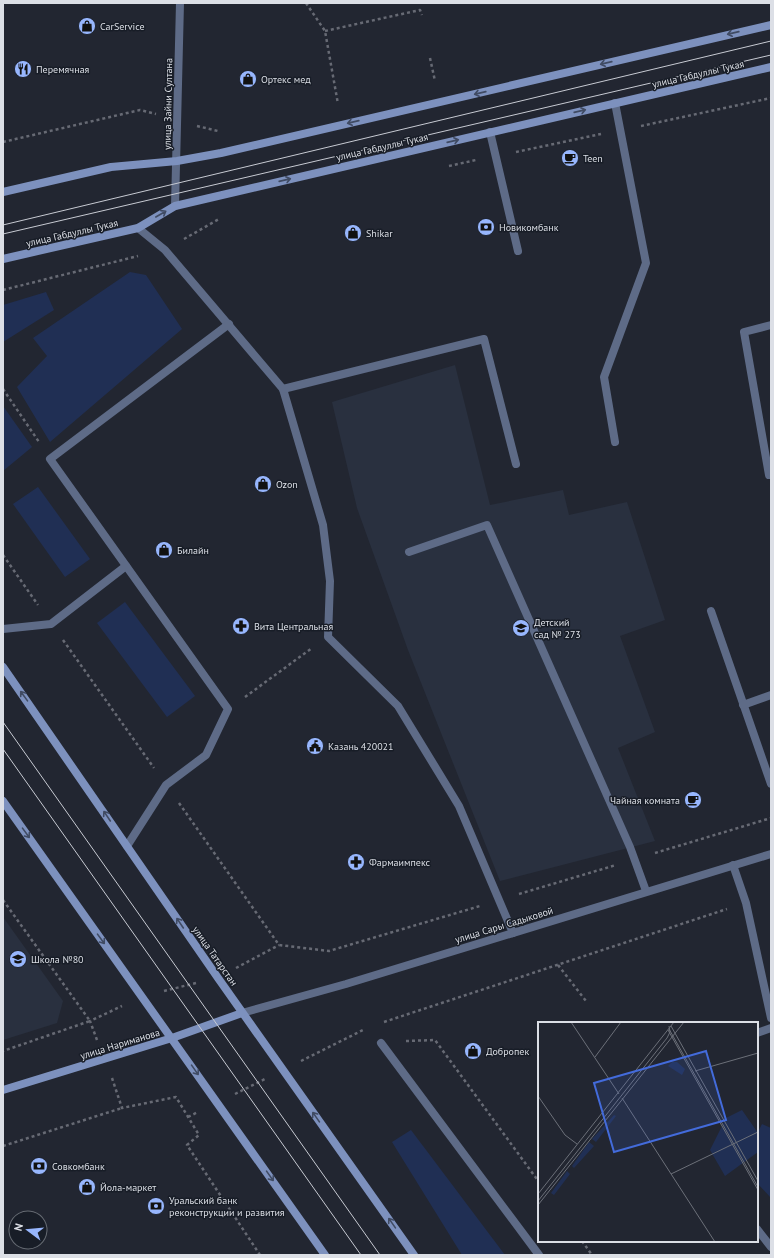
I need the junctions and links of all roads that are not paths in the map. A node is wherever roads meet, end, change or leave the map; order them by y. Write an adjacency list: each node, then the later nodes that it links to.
1 (180, 3): 6 (street, улица Зайни Султана)
2 (771, 25): 6 (main road, one-way to 6)
3 (771, 67): 4 (main road, улица Габдуллы Тукая)
4 (615, 103): 5 (main road, улица Габдуллы Тукая, one-way to 4); 15 (street)
5 (490, 132): 8 (main road, улица Габдуллы Тукая, one-way to 5); 10 (street)
6 (177, 161): 7 (main road); 8 (street, улица Зайни Султана)
7 (3, 192)
8 (175, 206): 9 (main road, улица Габдуллы Тукая, one-way to 8)
9 (138, 228): 11 (main road, улица Габдуллы Тукая); 12 (street)
10 (518, 251)
11 (3, 259)
12 (229, 324): 14 (street); 19 (street)
13 (771, 325): 17 (street)
14 (283, 389): 16 (street); 31 (street)
15 (615, 442)
16 (516, 464)
17 (769, 475)
18 (409, 552): 30 (street)
19 (126, 566): 21 (street); 27 (street)
20 (711, 611): 24 (street)
21 (3, 629)
22 (3, 667): 27 (main road, улица Татарстан, one-way to 22)
23 (771, 695): 24 (street)
24 (743, 705): 25 (street)
25 (771, 784)
26 (3, 802): 36 (main road, one-way to 36)
27 (127, 846): 32 (main road, улица Татарстан, one-way to 27)
28 (771, 854): 29 (street, улица Сары Садыковой)
29 (733, 865): 30 (street, улица Сары Садыковой); 33 (street)
30 (646, 891): 31 (street, улица Сары Садыковой)
31 (513, 933): 32 (street, улица Сары Садыковой)
32 (242, 1013): 36 (main road, улица Нариманова); 42 (main road, улица Татарстан, one-way to 32)
33 (771, 1018)
34 (771, 1028): 35 (street)
35 (758, 1033)
36 (172, 1038): 38 (main road, улица Нариманова); 41 (main road, one-way to 41)
37 (381, 1043): 43 (street)
38 (3, 1090)
39 (758, 1230): 40 (street)
40 (771, 1247)
41 (325, 1255)
42 (414, 1255)
43 (540, 1255)

